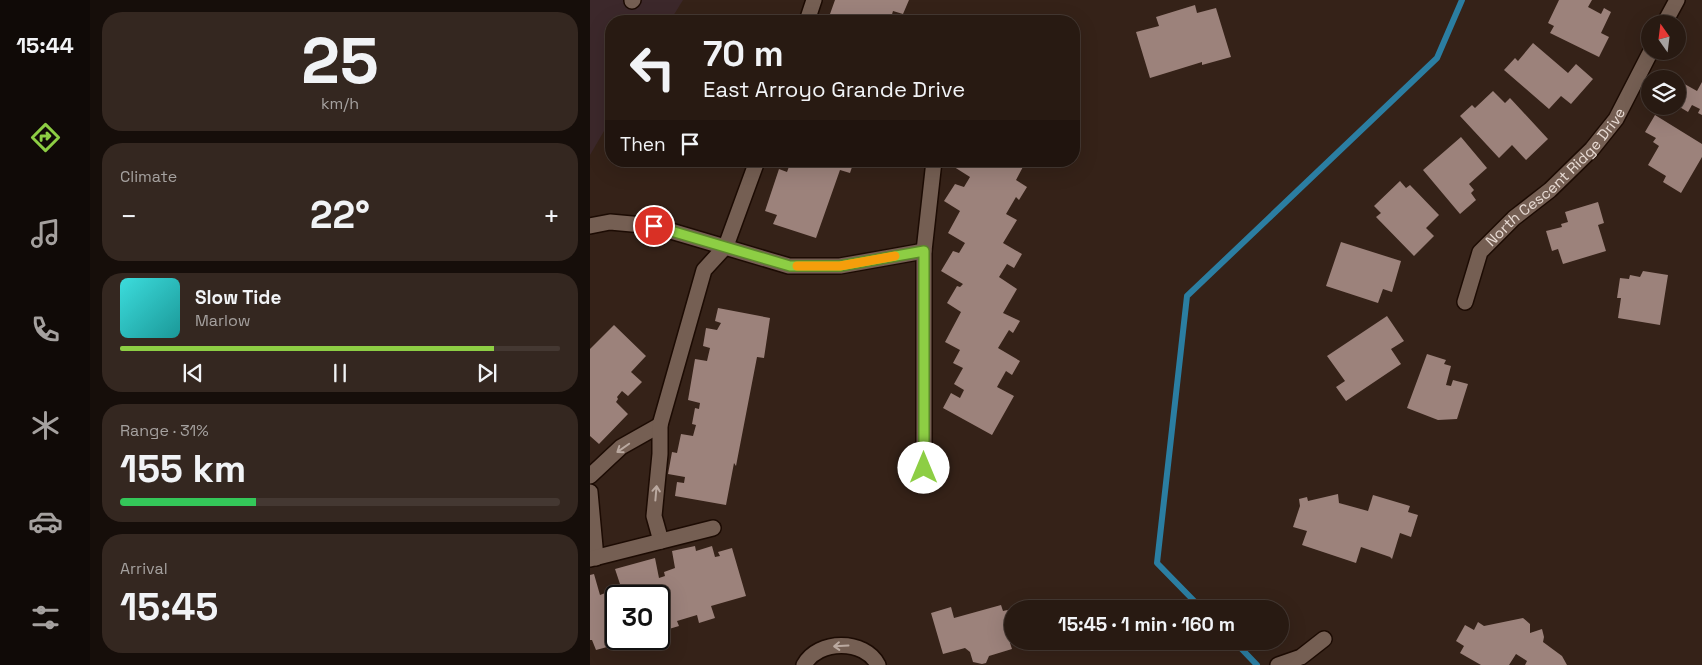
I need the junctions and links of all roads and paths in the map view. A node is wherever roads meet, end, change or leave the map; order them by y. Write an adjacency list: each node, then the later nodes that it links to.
1 (814, 0): 3 (street)
2 (1676, 0): 4 (street)
3 (809, 15)
4 (1668, 15)
5 (1646, 60): 11 (street, North Cescent Ridge Drive)
6 (755, 167): 9 (street)
7 (933, 167): 10 (street)
8 (590, 226): 9 (street)
9 (726, 246): 10 (street); 12 (street)
10 (924, 251): 13 (street)
11 (1465, 302)
12 (660, 425): 14 (street, one-way to 14); 17 (street, one-way to 12)
13 (924, 468)
14 (590, 476)
15 (590, 492): 18 (street)
16 (713, 528): 17 (street)
17 (662, 541): 18 (street)
18 (593, 558)
19 (1324, 639): 22 (street)
20 (804, 665): 21 (street, one-way to 20)
21 (878, 665)
22 (1278, 665)

